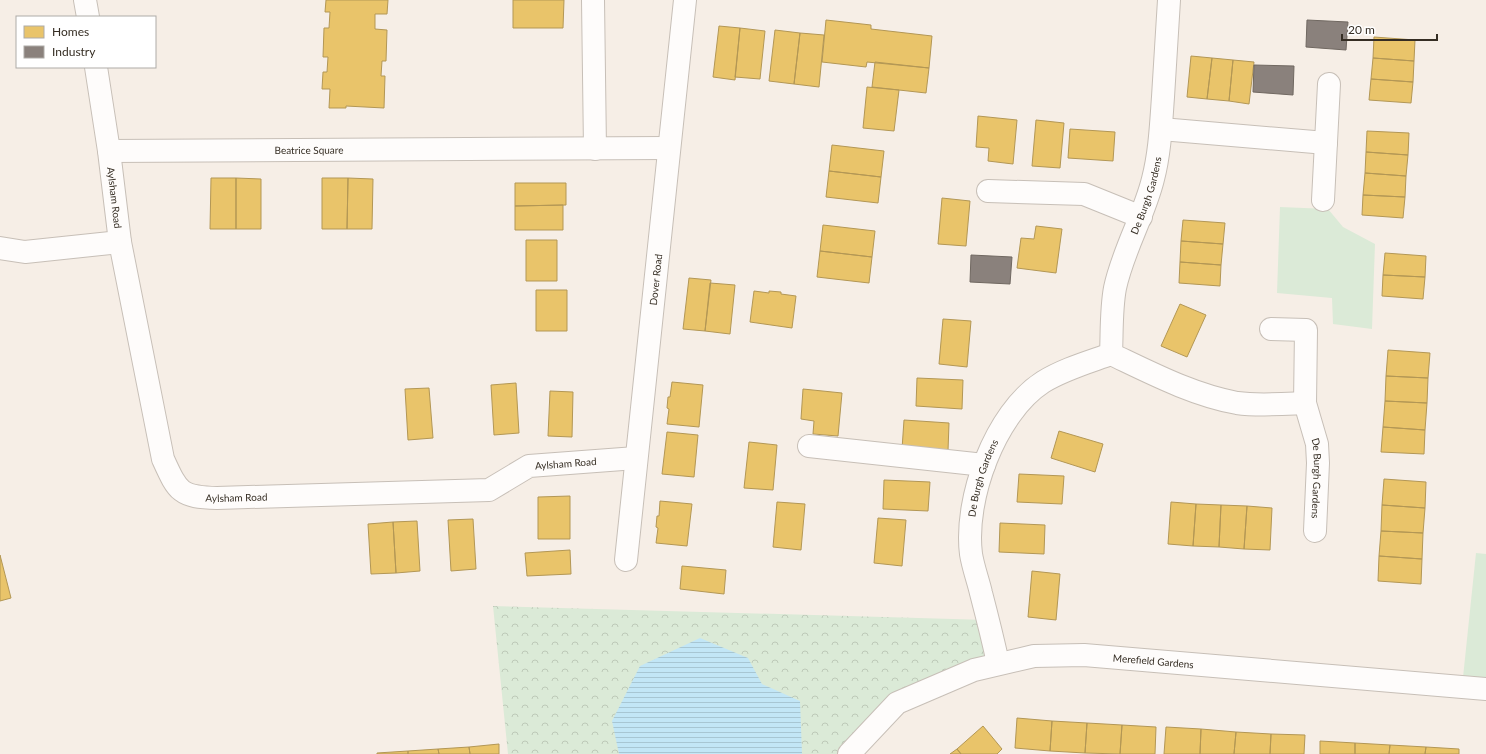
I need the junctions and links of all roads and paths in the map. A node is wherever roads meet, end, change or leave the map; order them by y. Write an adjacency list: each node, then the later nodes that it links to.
1 (86, 0): 5 (street)
2 (594, 0): 11 (street)
3 (685, 0): 10 (street, Dover Road)
4 (1170, 0): 8 (street, De Burgh Gardens)
5 (88, 16)
6 (96, 68): 12 (street)
7 (1330, 84): 9 (street)
8 (1161, 129): 9 (street); 15 (street, De Burgh Gardens)
9 (1326, 143): 14 (street)
10 (668, 148): 11 (street, Beatrice Square); 22 (street, Dover Road)
11 (595, 149): 12 (street, Beatrice Square)
12 (109, 151): 16 (street, Aylsham Road)
13 (988, 191): 15 (street)
14 (1324, 200)
15 (1141, 218): 19 (street, De Burgh Gardens)
16 (120, 242): 17 (street); 22 (street, Aylsham Road)
17 (0, 248)
18 (1271, 329): 20 (street, De Burgh Gardens)
19 (1111, 354): 20 (street); 23 (street, De Burgh Gardens)
20 (1305, 403): 24 (street, De Burgh Gardens)
21 (809, 446): 23 (street)
22 (636, 458): 25 (street, Dover Road)
23 (984, 464): 26 (street, De Burgh Gardens)
24 (1315, 531)
25 (626, 560)
26 (998, 664): 27 (street, Merefield Gardens); 28 (street, Merefield Gardens)
27 (1486, 689)
28 (849, 754)

